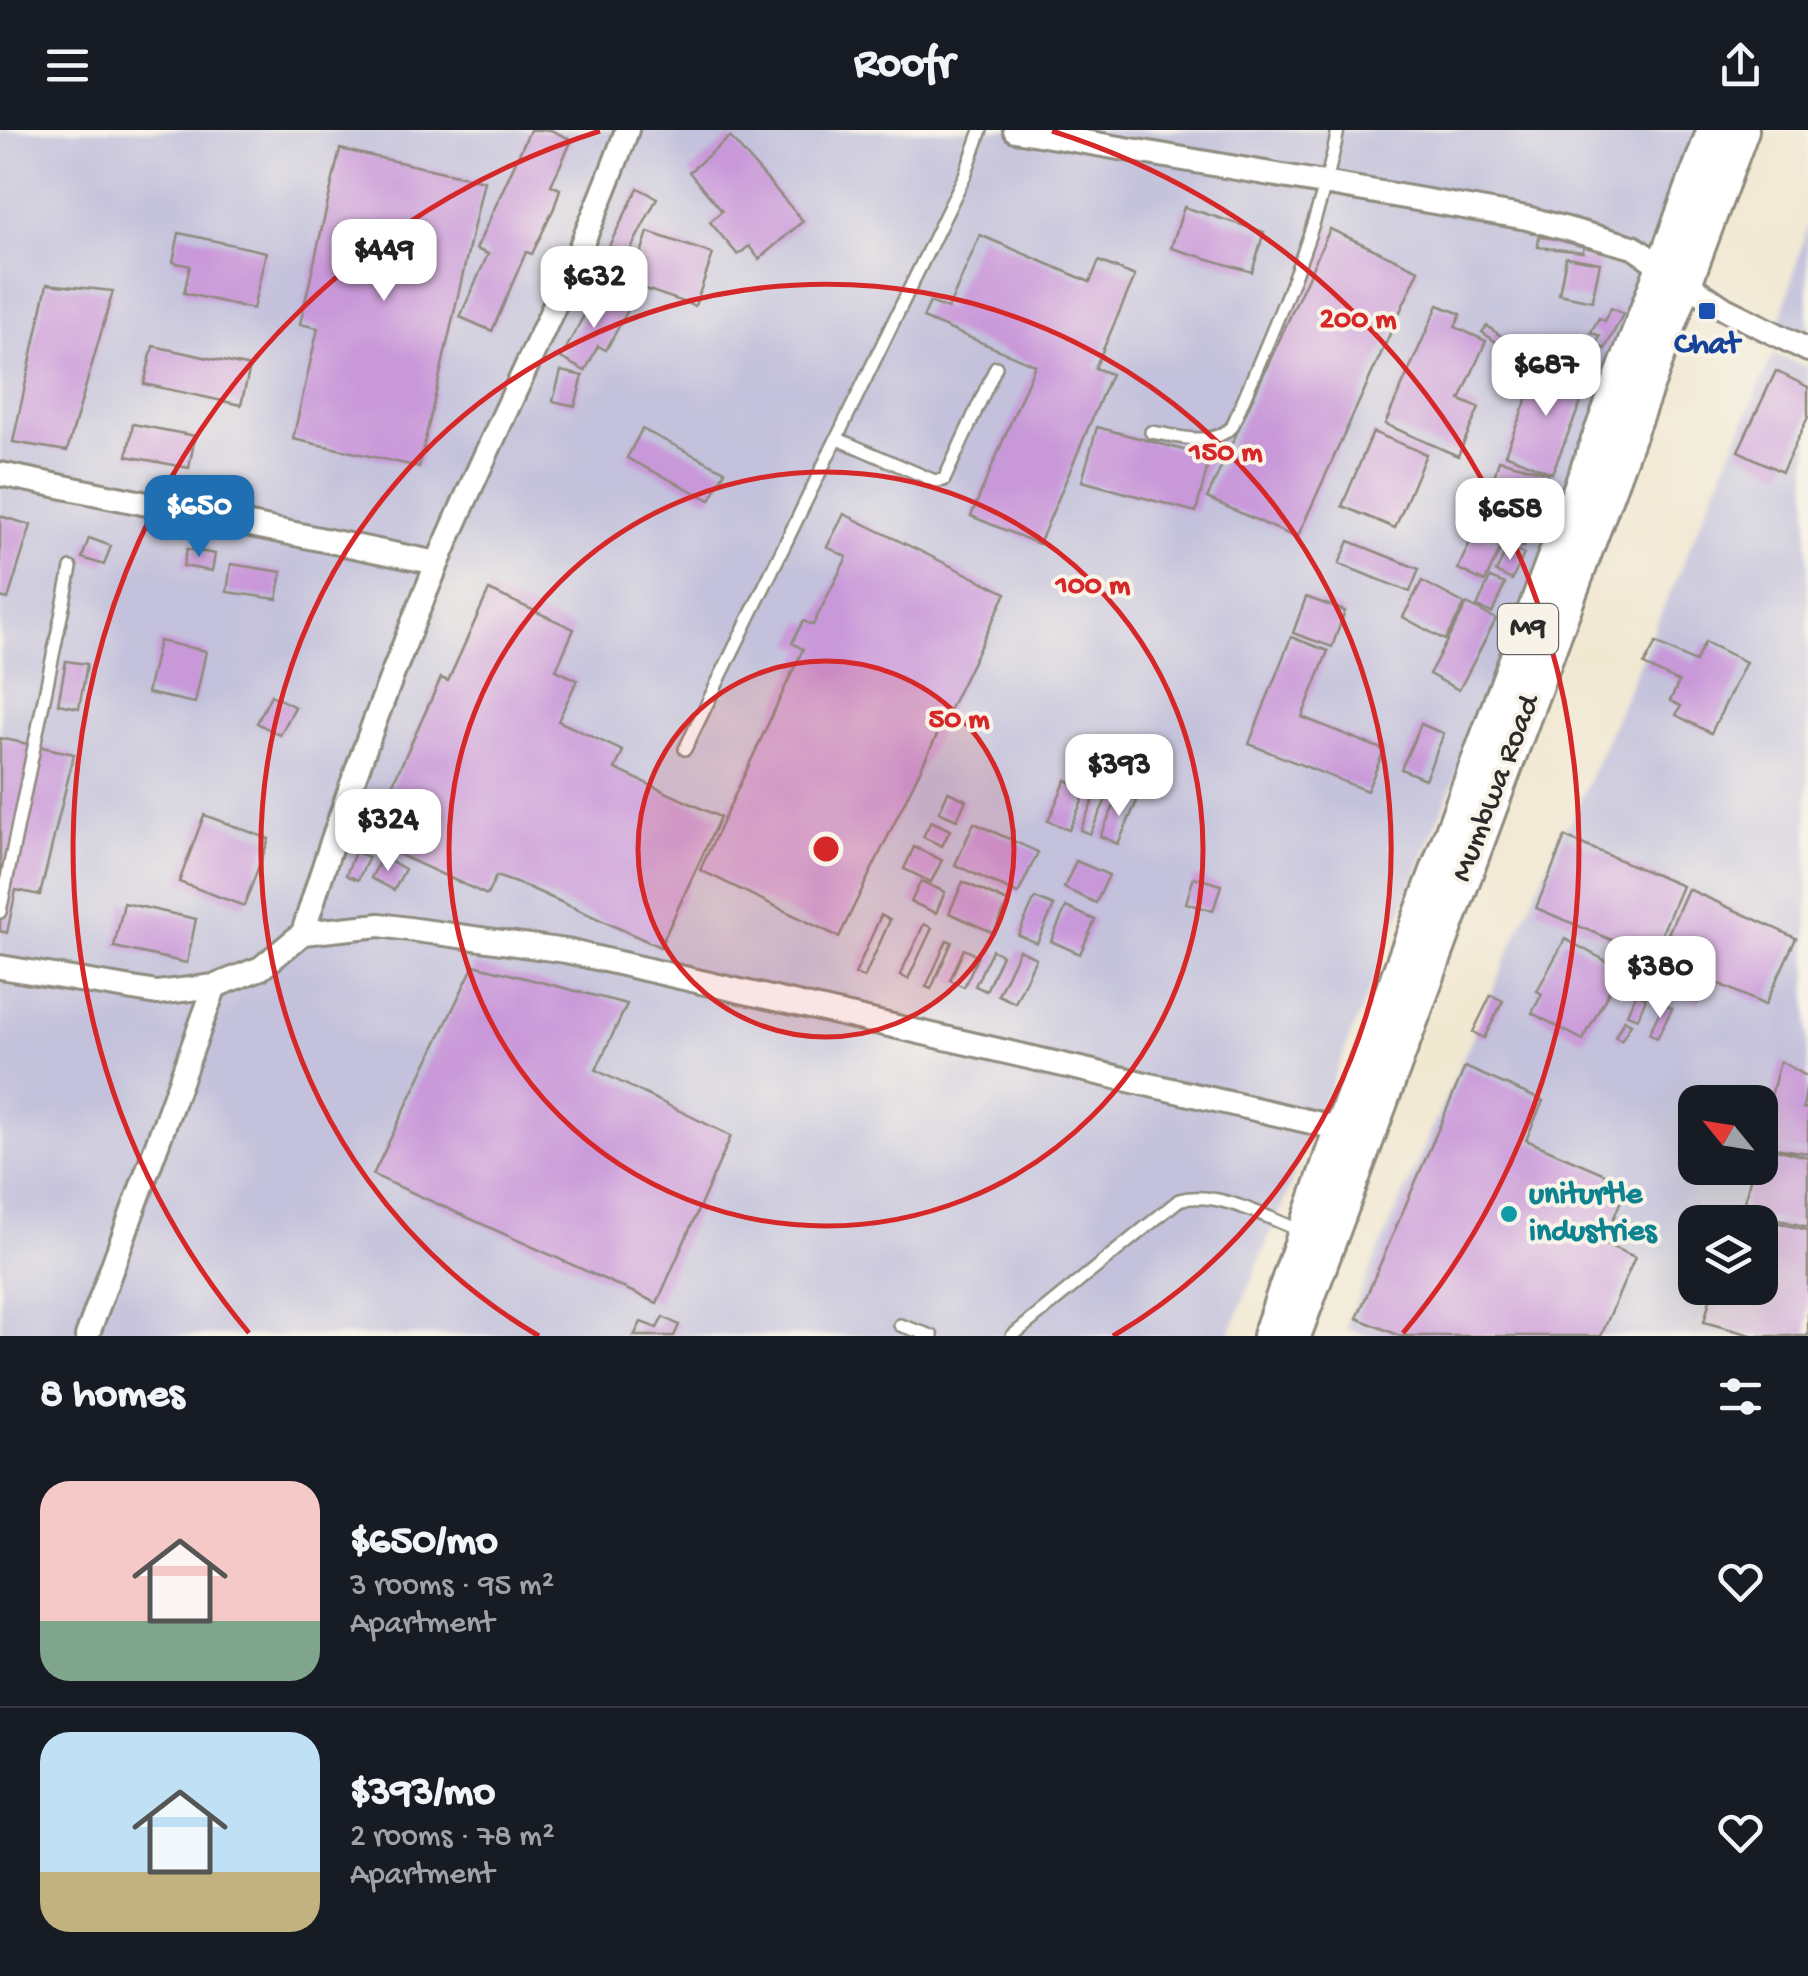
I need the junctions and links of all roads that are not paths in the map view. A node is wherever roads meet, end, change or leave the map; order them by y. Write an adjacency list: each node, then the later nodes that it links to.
1 (627, 130): 15 (street)
2 (981, 130): 13 (lane)
3 (1015, 130): 7 (street)
4 (1338, 130): 8 (lane)
5 (1714, 130): 9 (main road, Mumbwa Road / M9)
6 (1742, 130): 9 (main road, Mumbwa Road / M9)
7 (1075, 135): 8 (street)
8 (1328, 185): 9 (street); 12 (lane)
9 (1678, 273): 10 (street); 22 (main road, Mumbwa Road / M9)
10 (1808, 350)
11 (996, 366): 13 (lane)
12 (1152, 432)
13 (838, 439): 17 (lane)
14 (0, 474): 15 (street)
15 (437, 563): 19 (street)
16 (71, 568): 18 (lane)
17 (685, 749)
18 (0, 912)
19 (302, 933): 21 (street); 22 (street)
20 (0, 967): 21 (street)
21 (214, 986): 25 (street)
22 (1353, 1132): 23 (main road, Mumbwa Road / M9); 29 (main road, Mumbwa Road / M9)
23 (1306, 1232): 27 (lane); 28 (main road, Mumbwa Road / M9)
24 (900, 1326): 26 (lane)
25 (87, 1336)
26 (932, 1336)
27 (1012, 1336)
28 (1269, 1336)
29 (1294, 1336)

